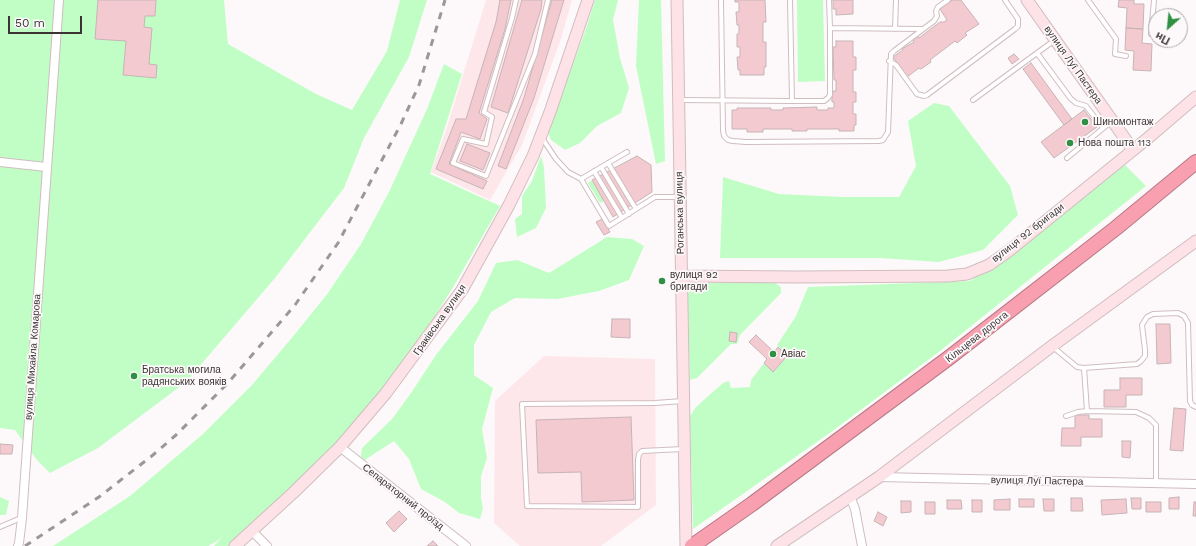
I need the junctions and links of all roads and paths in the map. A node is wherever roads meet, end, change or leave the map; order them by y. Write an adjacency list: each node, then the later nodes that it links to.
1 (59, 0): 34 (street, вулиця Михайла Комарова)
2 (516, 0): 3 (lane)
3 (548, 0)
4 (588, 0): 27 (street, Граківська вулиця)
5 (677, 0): 22 (street, Роганська вулиця)
6 (721, 0): 20 (lane)
7 (790, 0): 24 (lane)
8 (829, 0): 14 (lane)
9 (896, 0): 16 (lane)
10 (948, 0): 15 (lane)
11 (1005, 0): 20 (lane)
12 (1027, 0): 17 (street, вулиця Луї Пастера)
13 (1088, 0): 19 (lane)
14 (830, 28): 16 (lane); 24 (lane)
15 (924, 28): 16 (lane); 20 (lane)
16 (895, 29)
17 (1055, 40): 18 (lane); 25 (street, вулиця Луї Пастера)
18 (1037, 53): 23 (lane); 26 (lane)
19 (1126, 56)
20 (889, 61)
21 (1196, 97): 28 (street, вулиця 92 бригади)
22 (678, 100): 24 (lane); 38 (street, Роганська вулиця)
23 (973, 100)
24 (792, 101)
25 (1112, 120): 26 (lane); 28 (street, вулиця Луї Пастера)
26 (1103, 128): 30 (lane)
27 (541, 136): 37 (lane); 50 (street, Граківська вулиця)
28 (1133, 150): 43 (street, вулиця 92 бригади)
29 (627, 152): 33 (lane)
30 (1067, 158)
31 (0, 162): 34 (street)
32 (1196, 162): 64 (highway, Кільцева дорога)
33 (608, 163): 35 (lane); 39 (lane)
34 (46, 167): 56 (street, вулиця Михайла Комарова)
35 (601, 167): 36 (lane); 40 (lane)
36 (594, 171): 37 (lane); 41 (lane)
37 (581, 179): 41 (lane)
38 (680, 197): 39 (lane); 43 (street, Роганська вулиця)
39 (636, 209): 40 (lane)
40 (629, 214): 41 (lane)
41 (622, 218)
42 (1196, 241): 44 (street)
43 (681, 276): 46 (street, Роганська вулиця)
44 (1052, 346): 45 (lane); 52 (street)
45 (1084, 368): 47 (lane); 48 (lane)
46 (683, 401): 51 (street, Роганська вулиця); 51 (lane)
47 (1196, 407)
48 (1087, 411): 49 (lane); 53 (lane)
49 (1066, 416)
50 (340, 447): 58 (street, Граківська вулиця); 62 (street, Сепараторний проїзд)
51 (684, 449): 63 (street, Роганська вулиця)
52 (879, 477): 53 (street, вулиця Луї Пастера); 55 (street)
53 (1156, 483): 54 (street, вулиця Луї Пастера)
54 (1196, 484)
55 (850, 496): 65 (street); 66 (street)
56 (22, 518): 57 (lane); 59 (street, вулиця Михайла Комарова)
57 (0, 527)
58 (252, 531): 60 (street, Граківська вулиця); 61 (street)
59 (18, 546)
60 (235, 546)
61 (266, 546)
62 (466, 546)
63 (686, 546)
64 (692, 546)
65 (777, 546)
66 (862, 546)

